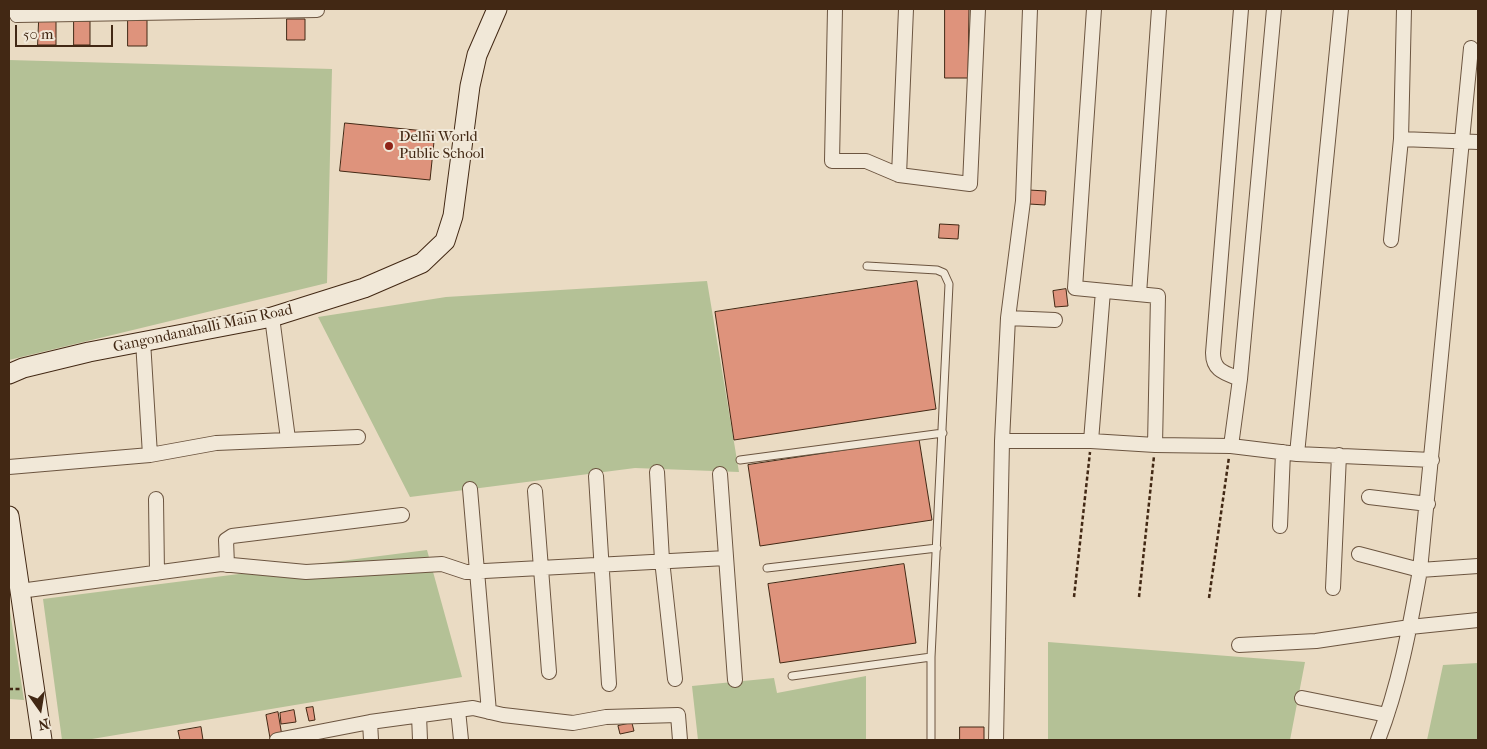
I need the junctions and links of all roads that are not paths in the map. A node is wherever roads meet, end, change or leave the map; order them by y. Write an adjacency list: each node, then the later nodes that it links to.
1 (14, 9): 13 (street)
2 (497, 9): 23 (street, Gangondanahalli Main Road)
3 (835, 9): 18 (street)
4 (906, 9): 18 (street)
5 (978, 9): 18 (street)
6 (1030, 9): 24 (street)
7 (1094, 9): 21 (street)
8 (1159, 9): 22 (street)
9 (1241, 9): 28 (street)
10 (1274, 9): 28 (street)
11 (1341, 9): 37 (street)
12 (1404, 9): 15 (street)
13 (317, 10)
14 (1471, 48): 16 (street)
15 (1401, 139): 16 (street); 19 (street)
16 (1462, 141): 17 (street); 41 (street)
17 (1478, 142)
18 (899, 175)
19 (1391, 240)
20 (867, 266): 29 (lane)
21 (1103, 292): 22 (street); 33 (street)
22 (1139, 294): 34 (street)
23 (272, 317): 26 (street, Gangondanahalli Main Road); 31 (street)
24 (1008, 318): 25 (street); 32 (street)
25 (1055, 320)
26 (143, 341): 27 (street, Gangondanahalli Main Road); 38 (street)
27 (9, 374)
28 (1240, 379): 35 (street)
29 (943, 433): 40 (lane); 54 (lane)
30 (358, 437): 31 (street)
31 (288, 439): 38 (street)
32 (1002, 441): 33 (street); 90 (street)
33 (1092, 441): 34 (street)
34 (1155, 445): 35 (street)
35 (1231, 446): 36 (street)
36 (1283, 452): 37 (street); 53 (street)
37 (1297, 454): 39 (street)
38 (150, 455): 42 (street)
39 (1339, 456): 41 (street); 66 (street)
40 (740, 460)
41 (1432, 460): 50 (street)
42 (9, 467)
43 (657, 472): 57 (street)
44 (720, 474): 56 (street)
45 (596, 476): 58 (street)
46 (470, 489): 65 (street)
47 (535, 491): 61 (street)
48 (1369, 497): 50 (street)
49 (156, 499): 64 (street)
50 (1428, 504): 63 (street)
51 (402, 515): 59 (street)
52 (9, 516): 67 (street)
53 (1280, 526)
54 (937, 548): 62 (lane); 71 (lane)
55 (1359, 554): 63 (street)
56 (726, 558): 57 (street); 75 (street)
57 (662, 560): 58 (street); 74 (street)
58 (601, 564): 61 (street); 76 (street)
59 (227, 565): 64 (street); 65 (street)
60 (1478, 566): 63 (street)
61 (542, 567): 65 (street); 72 (street)
62 (768, 568)
63 (1420, 570): 69 (street)
64 (157, 572): 67 (street)
65 (477, 572): 79 (street)
66 (1332, 588)
67 (20, 591): 84 (street)
68 (1478, 620): 69 (street)
69 (1410, 627): 70 (street); 80 (street)
70 (1239, 645)
71 (931, 657): 73 (lane); 89 (lane)
72 (548, 672)
73 (792, 676)
74 (675, 679)
75 (735, 680)
76 (609, 684)
77 (1302, 698): 80 (street)
78 (458, 710): 79 (street); 81 (street); 87 (street)
79 (489, 712): 88 (street)
80 (1388, 715): 91 (street)
81 (419, 716): 82 (street); 86 (street)
82 (370, 722): 83 (street); 85 (street)
83 (286, 739)
84 (42, 740)
85 (371, 740)
86 (420, 740)
87 (460, 740)
88 (680, 740)
89 (931, 740)
90 (996, 740)
91 (1378, 740)

